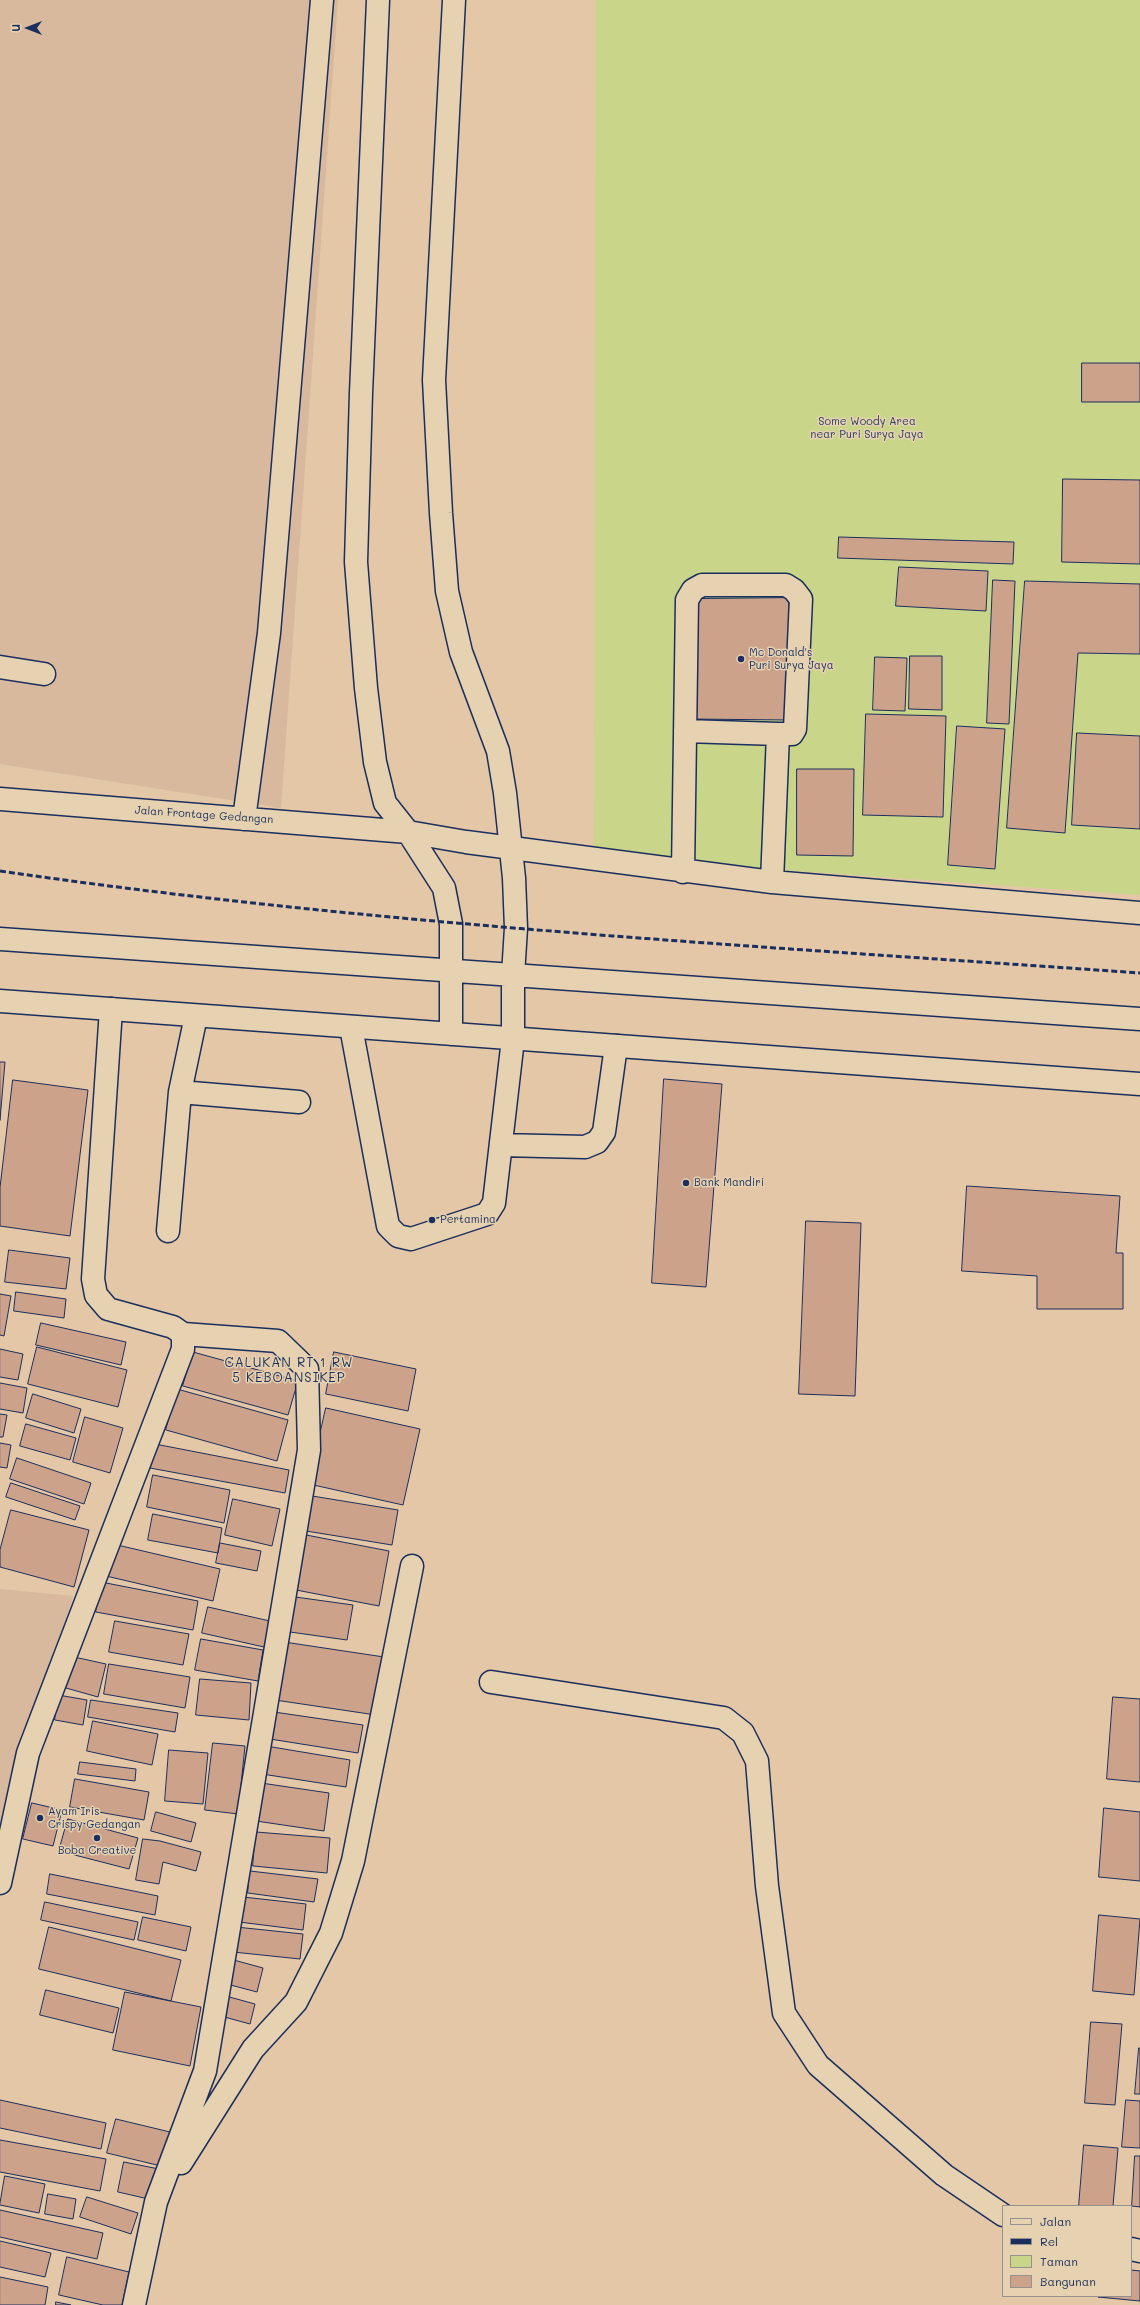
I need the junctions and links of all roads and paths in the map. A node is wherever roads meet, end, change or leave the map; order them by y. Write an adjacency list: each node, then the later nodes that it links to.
1 (322, 0): 9 (main road)
2 (378, 0): 10 (main road)
3 (454, 0): 11 (main road)
4 (0, 667): 5 (main road)
5 (44, 674)
6 (685, 731): 7 (main road); 7 (main road); 12 (main road)
7 (778, 734): 13 (main road)
8 (0, 799): 9 (main road, Jalan Frontage Gedangan)
9 (244, 818): 10 (main road, Jalan Frontage Gedangan)
10 (408, 832): 11 (main road, Jalan Frontage Gedangan); 16 (main road)
11 (509, 847): 12 (main road, Jalan Frontage Gedangan); 17 (main road)
12 (683, 872): 13 (main road, Jalan Frontage Gedangan)
13 (772, 882): 14 (main road, Jalan Frontage Gedangan)
14 (1140, 912)
15 (0, 939): 16 (main road)
16 (451, 971): 17 (main road); 23 (main road)
17 (513, 975): 21 (main road); 24 (main road)
18 (0, 1001): 19 (main road)
19 (111, 1009): 20 (main road); 31 (main road)
20 (196, 1016): 22 (main road); 27 (main road)
21 (1140, 1019)
22 (351, 1027): 23 (main road); 29 (main road)
23 (451, 1034): 24 (main road)
24 (513, 1039): 25 (main road); 29 (main road)
25 (616, 1046): 26 (main road); 29 (main road)
26 (1140, 1084)
27 (180, 1092): 28 (main road); 30 (main road)
28 (300, 1102)
29 (501, 1145)
30 (168, 1231)
31 (183, 1334): 34 (main road); 35 (main road)
32 (412, 1566): 35 (main road)
33 (491, 1682): 36 (main road)
34 (0, 1883)
35 (156, 2202): 37 (main road)
36 (1002, 2214)
37 (134, 2305)

